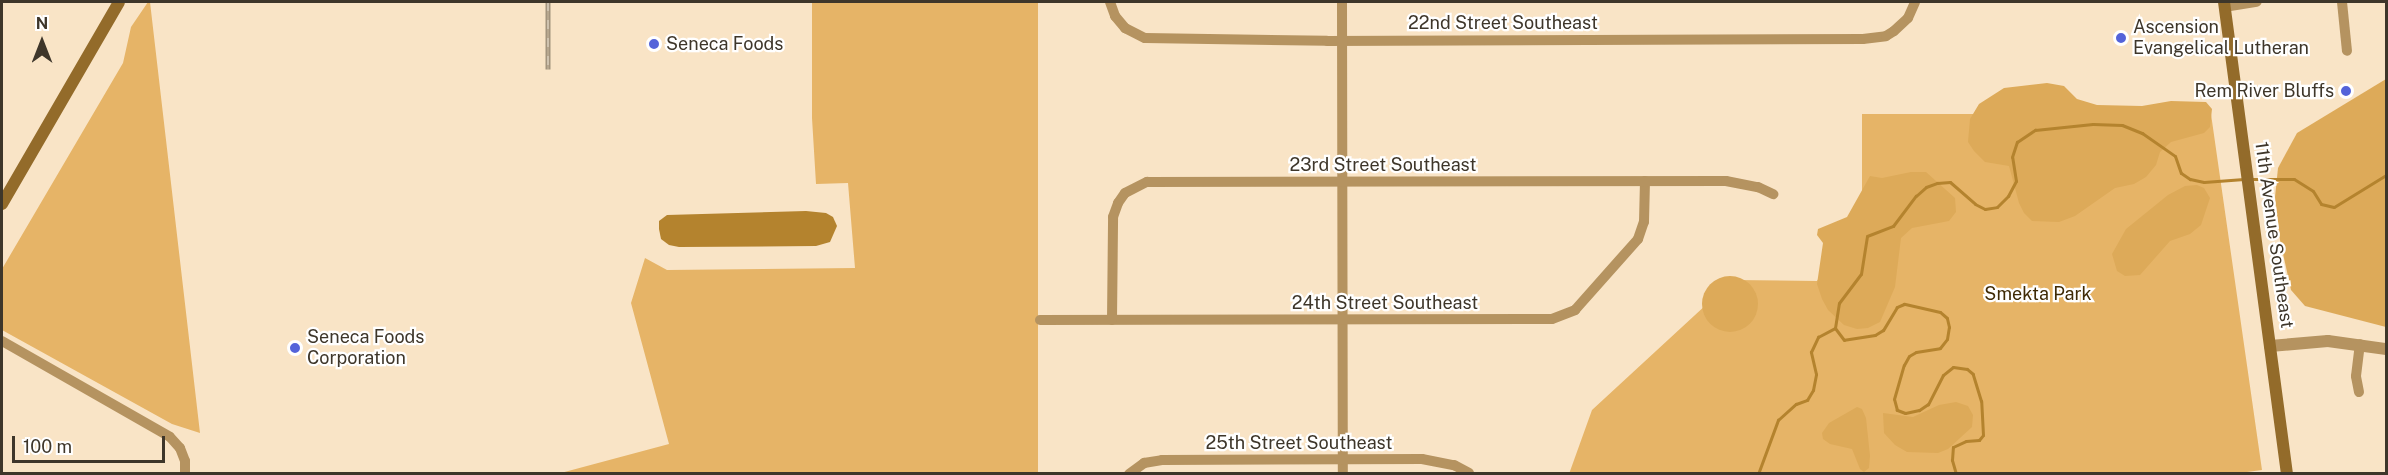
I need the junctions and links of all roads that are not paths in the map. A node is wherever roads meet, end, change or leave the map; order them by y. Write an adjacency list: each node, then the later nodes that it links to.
1 (119, 2): 13 (main road)
2 (1110, 2): 8 (street, 22nd Street Southeast)
3 (1342, 2): 8 (street)
4 (1915, 2): 8 (street, 22nd Street Southeast)
5 (2257, 2): 7 (street)
6 (2342, 2): 9 (street)
7 (2224, 4): 19 (main road, 11th Avenue Southeast)
8 (1342, 40): 10 (street)
9 (2347, 51)
10 (1342, 181): 11 (street, 23rd Street Southeast); 15 (street, 23rd Street Southeast); 16 (street)
11 (1646, 181): 12 (street, 23rd Street Southeast); 16 (street, 24th Street Southeast)
12 (1773, 194)
13 (2, 204)
14 (1040, 320): 15 (street, 24th Street Southeast)
15 (1112, 320): 16 (street, 24th Street Southeast)
16 (1342, 320): 22 (street)
17 (2, 341): 24 (street)
18 (2360, 344): 19 (street); 20 (street); 21 (street)
19 (2270, 346): 27 (main road, 11th Avenue Southeast)
20 (2386, 349)
21 (2359, 392)
22 (1343, 460): 23 (street, 25th Street Southeast); 25 (street, 25th Street Southeast); 26 (street)
23 (1469, 473)
24 (185, 474)
25 (1129, 474)
26 (1343, 474)
27 (2287, 474)

